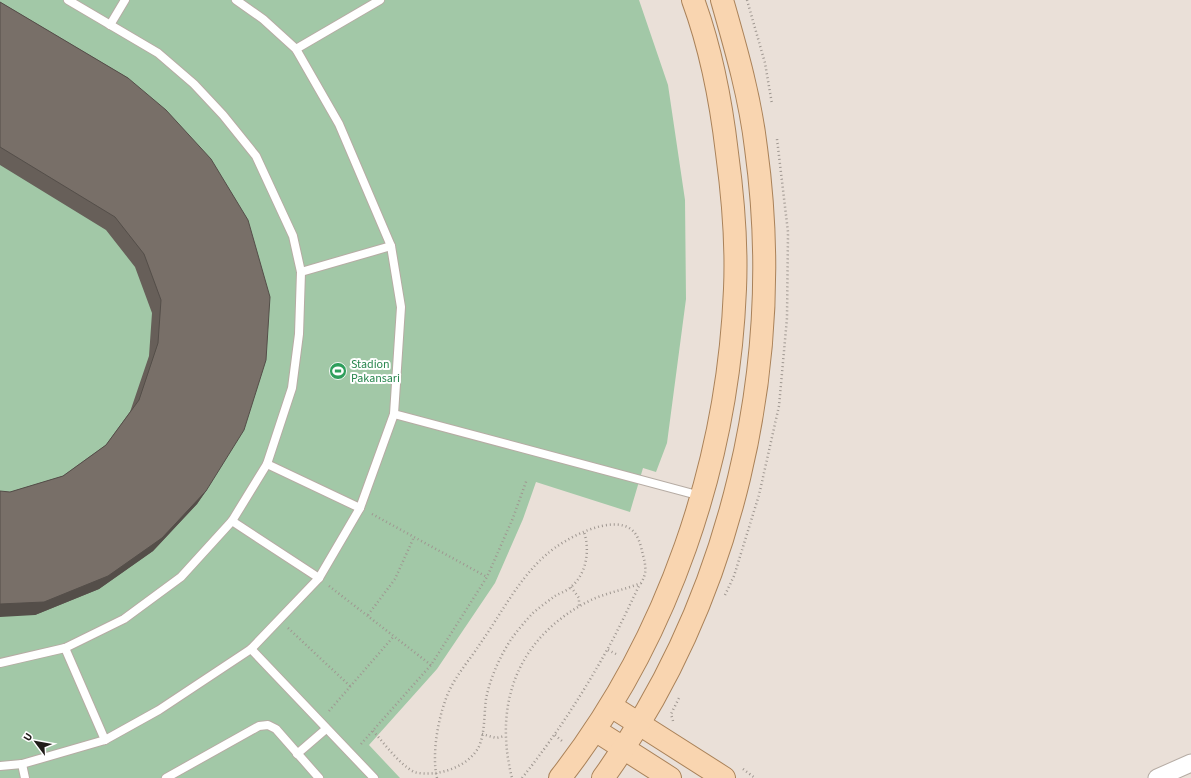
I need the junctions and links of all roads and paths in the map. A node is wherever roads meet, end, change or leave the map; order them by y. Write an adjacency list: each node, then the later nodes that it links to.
1 (68, 0): 7 (lane)
2 (126, 0): 7 (lane)
3 (236, 0): 8 (lane)
4 (380, 0): 8 (lane)
5 (693, 0): 14 (main road)
6 (722, 0): 34 (main road)
7 (110, 25): 10 (lane)
8 (296, 49): 9 (lane)
9 (391, 246): 10 (lane); 11 (lane)
10 (301, 272): 12 (lane)
11 (394, 414): 14 (lane); 15 (lane)
12 (267, 464): 15 (lane); 16 (lane)
13 (527, 478): 19 (path)
14 (702, 496): 32 (main road)
15 (360, 508): 18 (path); 20 (lane)
16 (232, 521): 20 (lane); 27 (lane)
17 (584, 532): 21 (path); 22 (path); 47 (path)
18 (414, 537): 19 (path); 24 (path)
19 (487, 577): 30 (path)
20 (319, 578): 24 (path); 25 (lane)
21 (641, 583): 23 (path); 54 (path)
22 (571, 587): 23 (path); 38 (path)
23 (579, 606): 39 (path)
24 (368, 616): 26 (path)
25 (279, 620): 28 (lane); 31 (path)
26 (394, 636): 30 (path); 31 (path)
27 (65, 648): 29 (lane); 40 (lane)
28 (251, 649): 33 (lane); 40 (lane)
29 (0, 663)
30 (432, 665): 37 (path)
31 (351, 686): 33 (path)
32 (611, 706): 34 (main road); 36 (main road)
33 (319, 722): 35 (lane)
34 (639, 723): 41 (main road); 58 (main road)
35 (326, 729): 42 (lane); 43 (lane)
36 (595, 730): 41 (main road); 55 (main road)
37 (373, 731): 43 (path); 47 (path)
38 (482, 734): 39 (path); 47 (path)
39 (505, 736): 53 (path)
40 (105, 740): 45 (lane)
41 (624, 748): 56 (main road); 57 (main road)
42 (297, 754): 49 (lane); 50 (lane)
43 (351, 754): 51 (lane)
44 (1191, 763): 59 (street)
45 (22, 764): 46 (lane); 48 (lane)
46 (0, 766)
47 (436, 774): 52 (path)
48 (25, 778)
49 (166, 778)
50 (319, 778)
51 (374, 778)
52 (437, 778)
53 (512, 778)
54 (522, 778)
55 (560, 778)
56 (603, 778)
57 (670, 778)
58 (724, 778)
59 (1157, 778)

